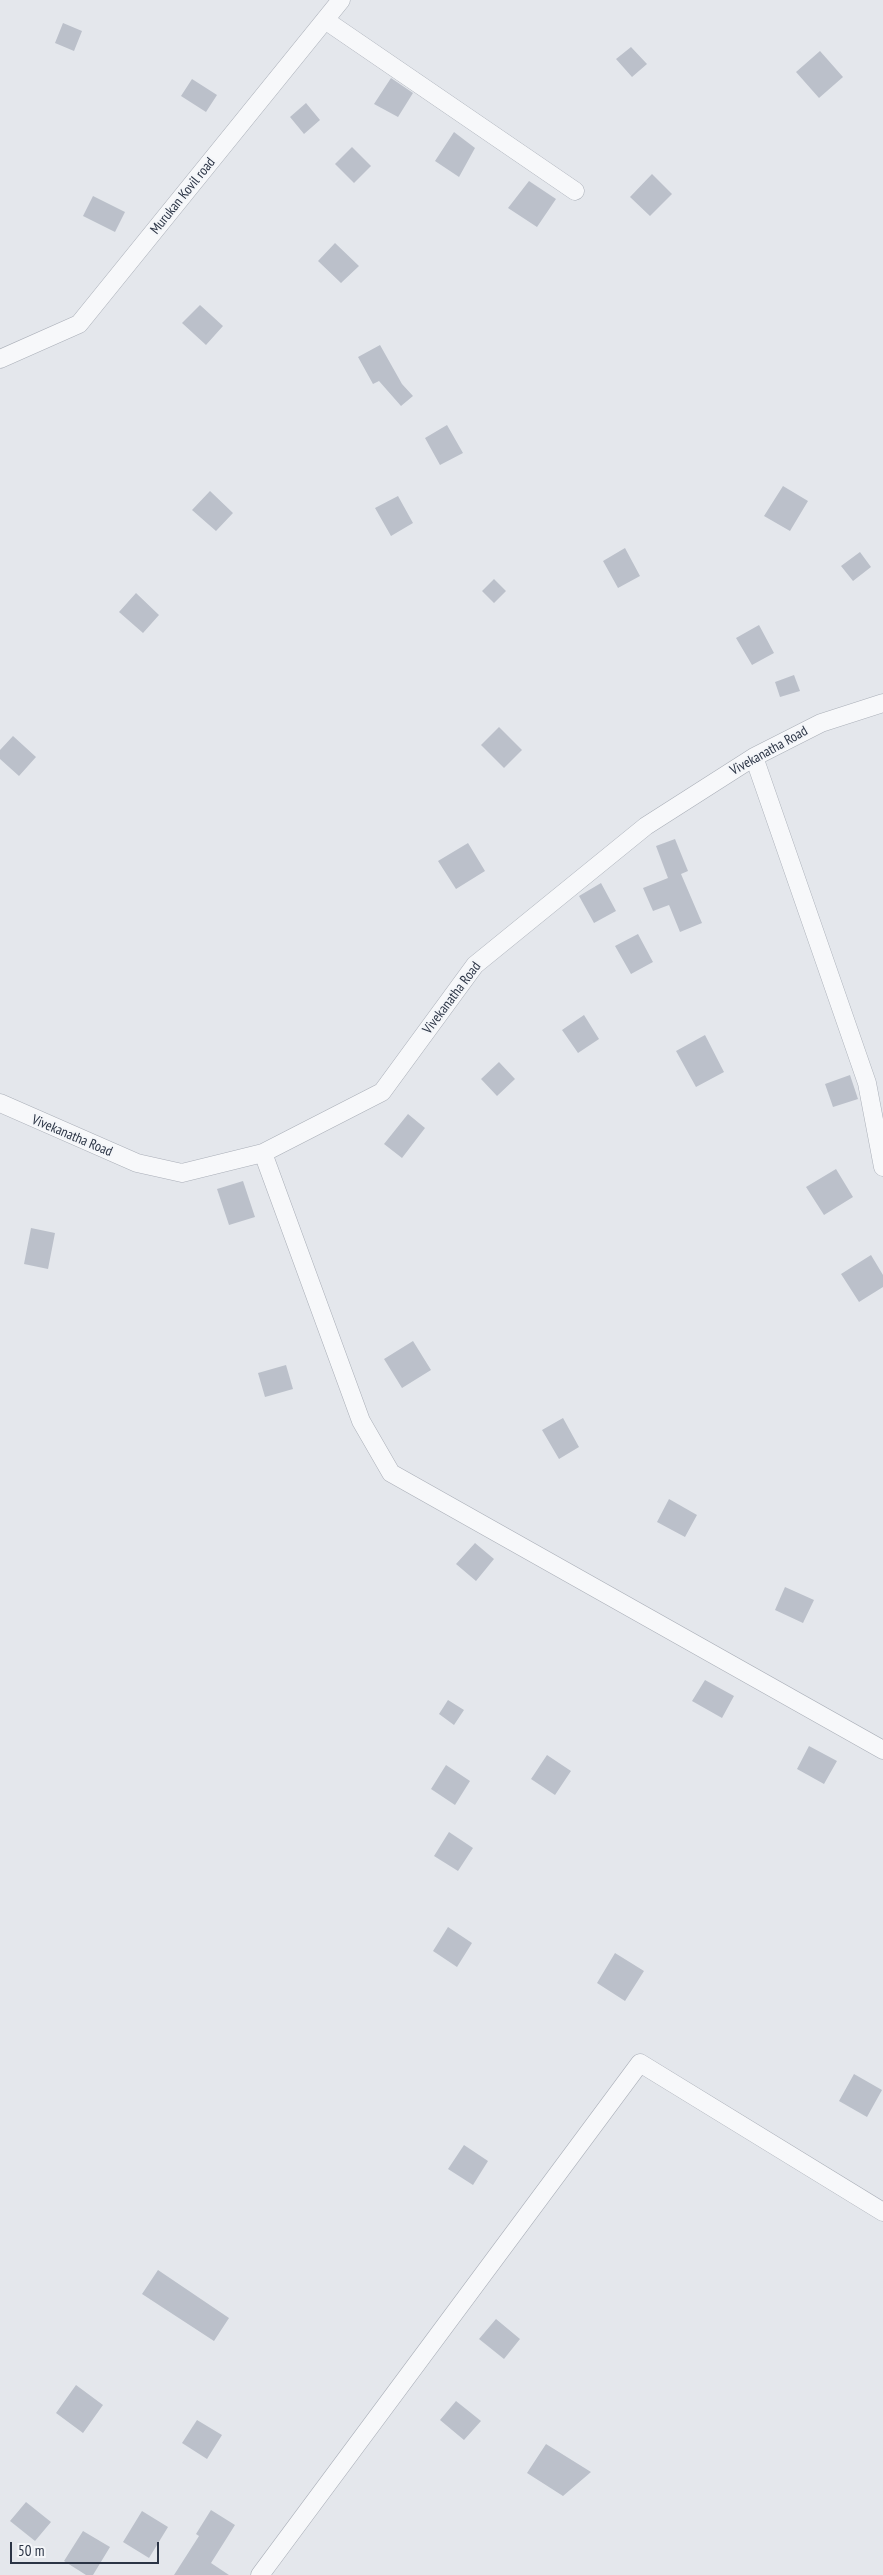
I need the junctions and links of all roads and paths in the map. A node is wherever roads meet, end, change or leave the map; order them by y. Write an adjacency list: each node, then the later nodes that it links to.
1 (336, 2): 2 (street, Murukan Kovil road)
2 (325, 20): 3 (street); 4 (street, Murukan Kovil road)
3 (575, 191)
4 (0, 359)
5 (883, 704): 6 (street, Vivekanatha Road)
6 (754, 757): 8 (street, Vivekanatha Road); 9 (street)
7 (0, 1103): 8 (street, Vivekanatha Road)
8 (263, 1153): 10 (street)
9 (883, 1167)
10 (883, 1750)
11 (883, 2212): 12 (street)
12 (260, 2575)

